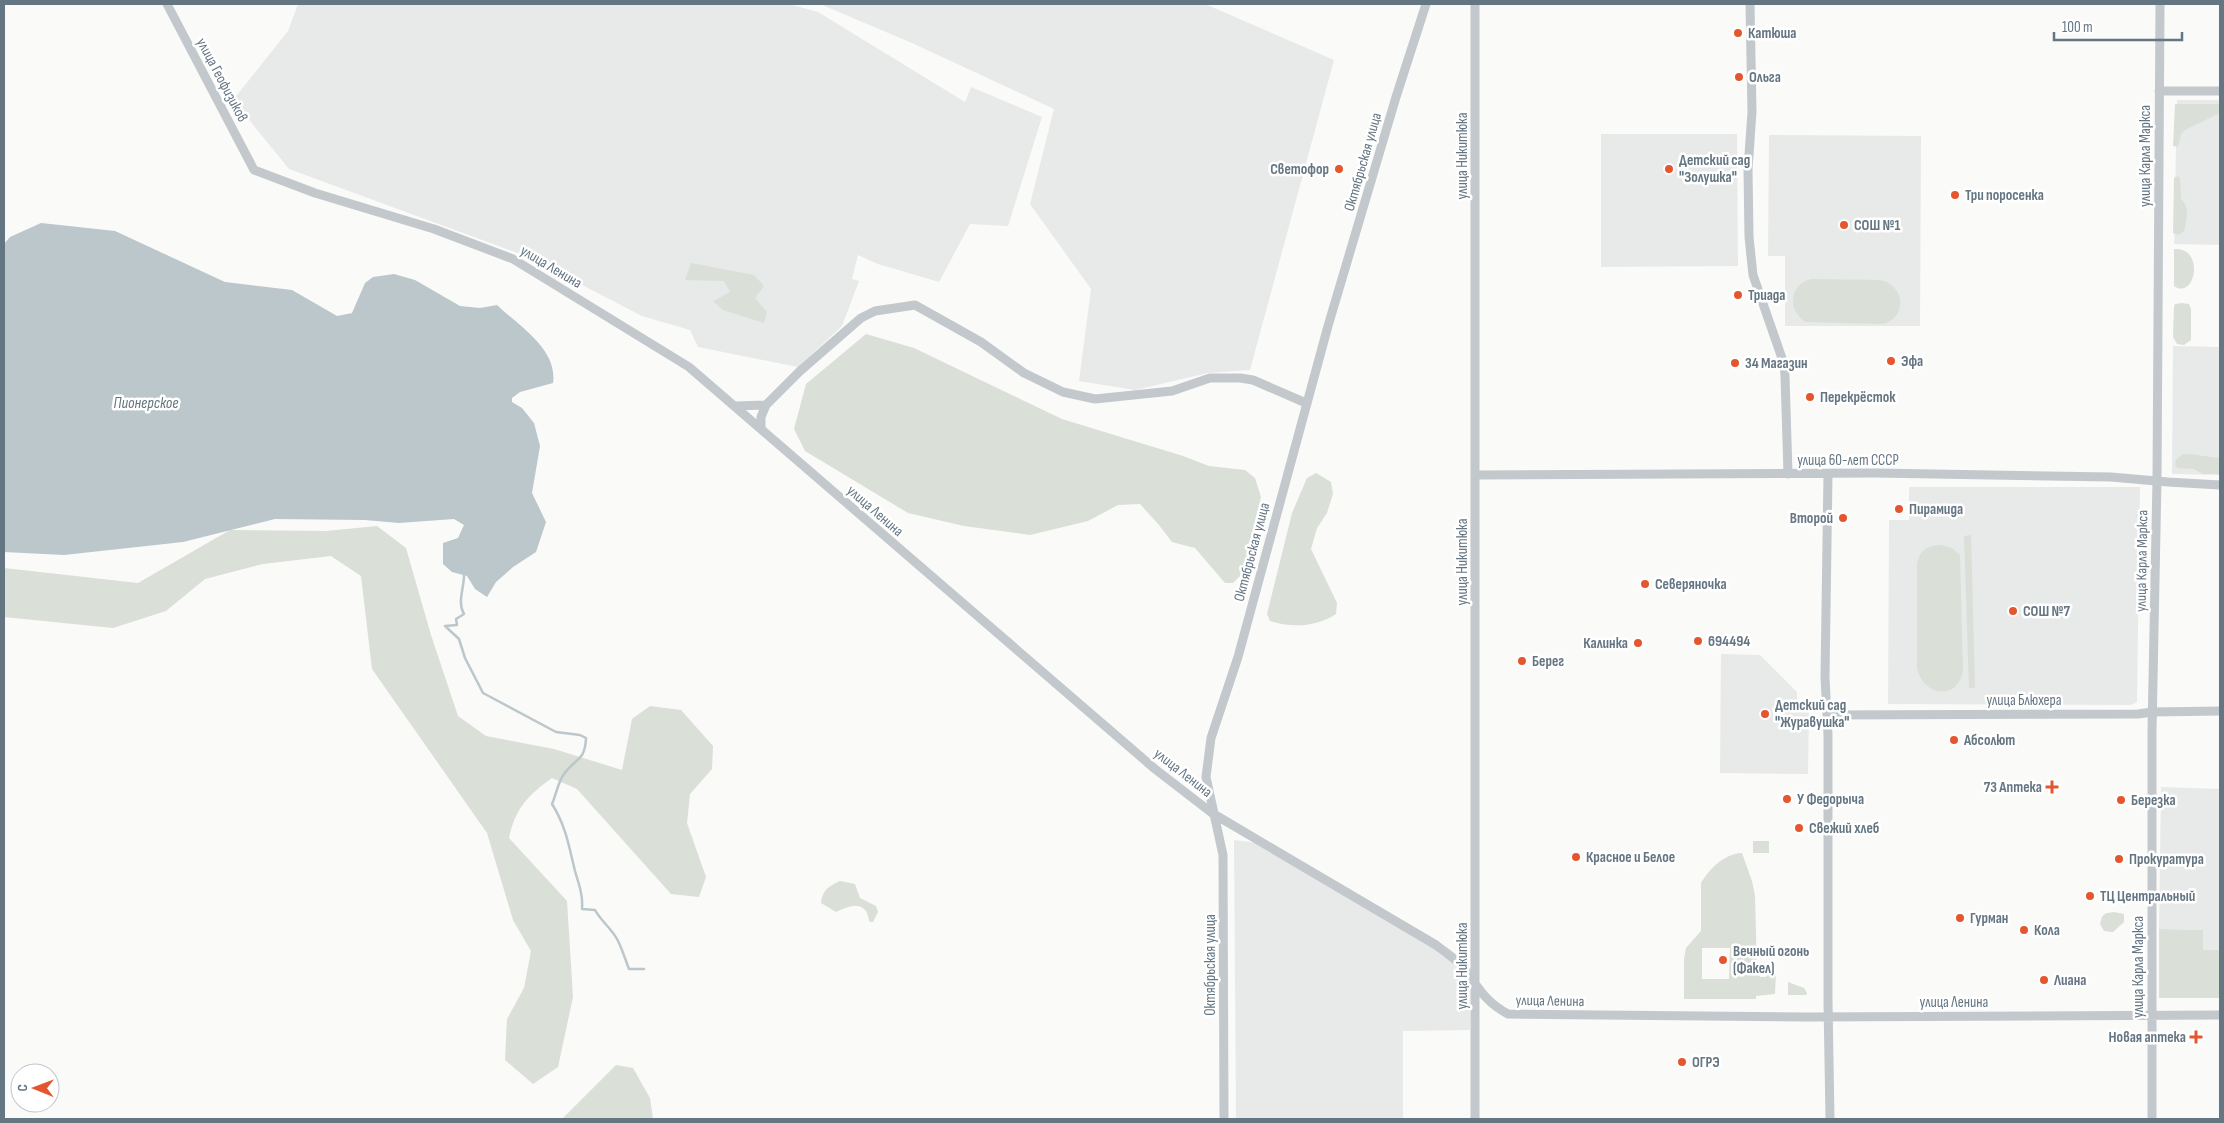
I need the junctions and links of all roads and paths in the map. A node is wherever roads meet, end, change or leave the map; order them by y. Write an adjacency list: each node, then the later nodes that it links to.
1 (167, 4): 8 (street, улица Геофизиков)
2 (1426, 4): 9 (street, Октябрьская улица)
3 (1475, 4): 15 (street, улица Никитюка)
4 (1750, 4): 13 (street)
5 (2160, 4): 7 (street, улица Карла Маркса)
6 (2220, 91): 7 (street)
7 (2159, 92): 16 (street, улица Карла Маркса)
8 (254, 170): 11 (street, улица Ленина)
9 (1306, 404): 10 (street); 21 (street, Октябрьская улица)
10 (766, 405): 11 (street); 12 (street)
11 (736, 406): 12 (street, улица Ленина)
12 (761, 428): 21 (street, улица Ленина)
13 (1788, 474): 14 (street, улица 60-лет СССР); 15 (street, улица 60-лет СССР)
14 (1828, 474): 16 (street, улица 60-лет СССР); 20 (street)
15 (1475, 475): 22 (street, улица Никитюка)
16 (2157, 480): 17 (street, улица 60-лет СССР); 19 (street, улица Карла Маркса)
17 (2220, 485)
18 (2220, 711): 19 (street, улица Блюхера)
19 (2152, 712): 20 (street, улица Блюхера); 25 (street, улица Карла Маркса)
20 (1828, 715): 24 (street)
21 (1212, 813): 22 (street, улица Ленина); 26 (street, Октябрьская улица)
22 (1475, 987): 24 (street, улица Ленина); 27 (street, улица Никитюка)
23 (2220, 1015): 25 (street, улица Ленина)
24 (1828, 1016): 25 (street, улица Ленина); 28 (street)
25 (2151, 1017): 29 (street, улица Карла Маркса)
26 (1224, 1119)
27 (1475, 1119)
28 (1830, 1119)
29 (2152, 1119)

